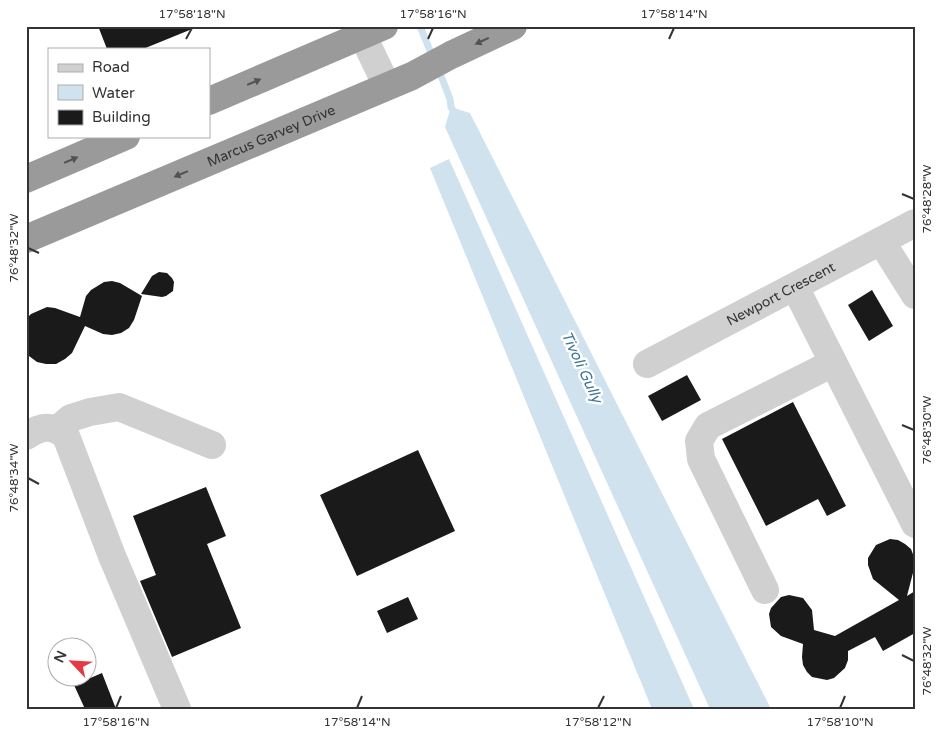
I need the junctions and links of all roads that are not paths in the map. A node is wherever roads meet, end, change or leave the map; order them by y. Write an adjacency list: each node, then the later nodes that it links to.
1 (513, 26): 3 (highway, Marcus Garvey Drive, one-way to 3)
2 (368, 30): 3 (street); 4 (highway, one-way to 2)
3 (387, 86): 8 (highway, Marcus Garvey Drive, one-way to 8)
4 (210, 101)
5 (121, 138): 6 (highway, one-way to 5)
6 (26, 179)
7 (915, 224): 9 (street, Newport Crescent)
8 (26, 239)
9 (881, 241): 10 (street, Newport Crescent); 11 (street)
10 (795, 287): 12 (street); 13 (street, Newport Crescent)
11 (915, 295)
12 (833, 363): 17 (street); 18 (street)
13 (647, 364)
14 (58, 429): 15 (street); 16 (street); 19 (street)
15 (26, 436)
16 (212, 446)
17 (915, 524)
18 (766, 590)
19 (177, 709)

